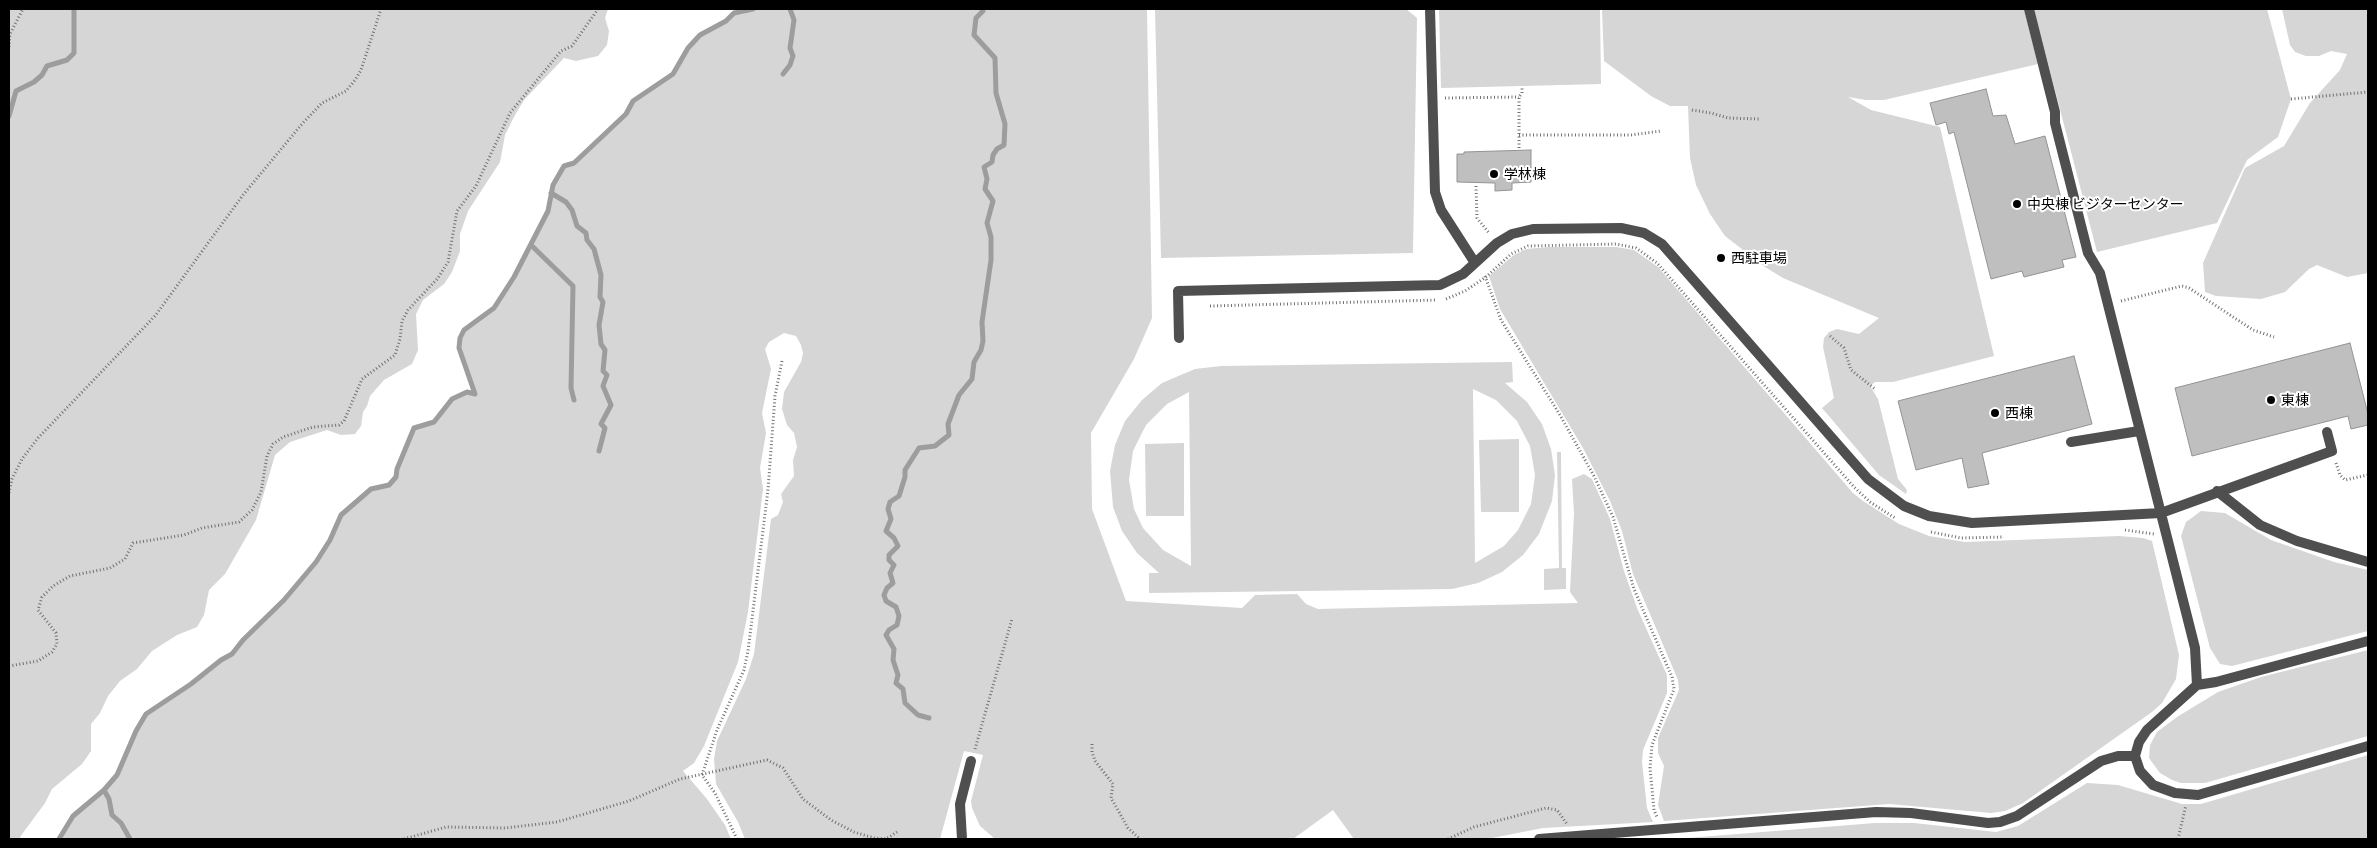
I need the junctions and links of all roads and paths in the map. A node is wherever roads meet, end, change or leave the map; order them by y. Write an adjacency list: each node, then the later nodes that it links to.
1 (23, 9): 6 (path)
2 (381, 9): 34 (path)
3 (598, 9): 44 (path)
4 (1430, 9): 10 (lane)
5 (2029, 9): 21 (lane)
6 (9, 47)
7 (1522, 86): 9 (path)
8 (2368, 92): 11 (path)
9 (1518, 97): 10 (path); 15 (path)
10 (1432, 98): 19 (lane)
11 (2291, 99)
12 (1692, 110): 13 (path)
13 (1759, 119)
14 (1661, 132): 15 (path)
15 (1519, 135): 16 (path)
16 (1519, 148)
17 (1476, 186): 18 (path)
18 (1484, 228)
19 (1475, 263): 20 (path); 25 (lane); 35 (lane)
20 (1486, 277): 22 (path); 36 (path); 52 (path)
21 (2107, 305): 24 (path); 28 (lane)
22 (1210, 306)
23 (1830, 336): 27 (path)
24 (2274, 337)
25 (1179, 338)
26 (782, 361): 50 (path)
27 (1875, 389)
28 (2139, 431): 30 (lane); 35 (lane)
29 (2327, 432): 31 (lane)
30 (2071, 442)
31 (2332, 451): 32 (path); 33 (lane)
32 (2368, 475)
33 (2217, 491): 35 (lane); 41 (lane)
34 (9, 493)
35 (2160, 513): 40 (lane)
36 (1899, 520)
37 (1924, 529): 39 (path)
38 (2116, 529): 40 (path)
39 (2010, 536)
40 (2166, 536): 45 (lane)
41 (2368, 562)
42 (1012, 620): 49 (path)
43 (2368, 641): 45 (lane)
44 (9, 666)
45 (2197, 684): 48 (lane)
46 (1092, 744): 58 (path)
47 (2368, 746): 51 (lane)
48 (2136, 756): 51 (lane); 52 (lane)
49 (971, 761): 57 (lane)
50 (702, 774): 53 (path); 55 (path); 56 (path)
51 (2188, 794): 61 (path)
52 (1658, 831): 54 (lane)
53 (898, 832)
54 (1569, 837): 59 (path); 60 (lane)
55 (404, 839)
56 (737, 839)
57 (962, 839)
58 (1140, 839)
59 (1448, 839)
60 (1539, 839)
61 (2178, 839)

